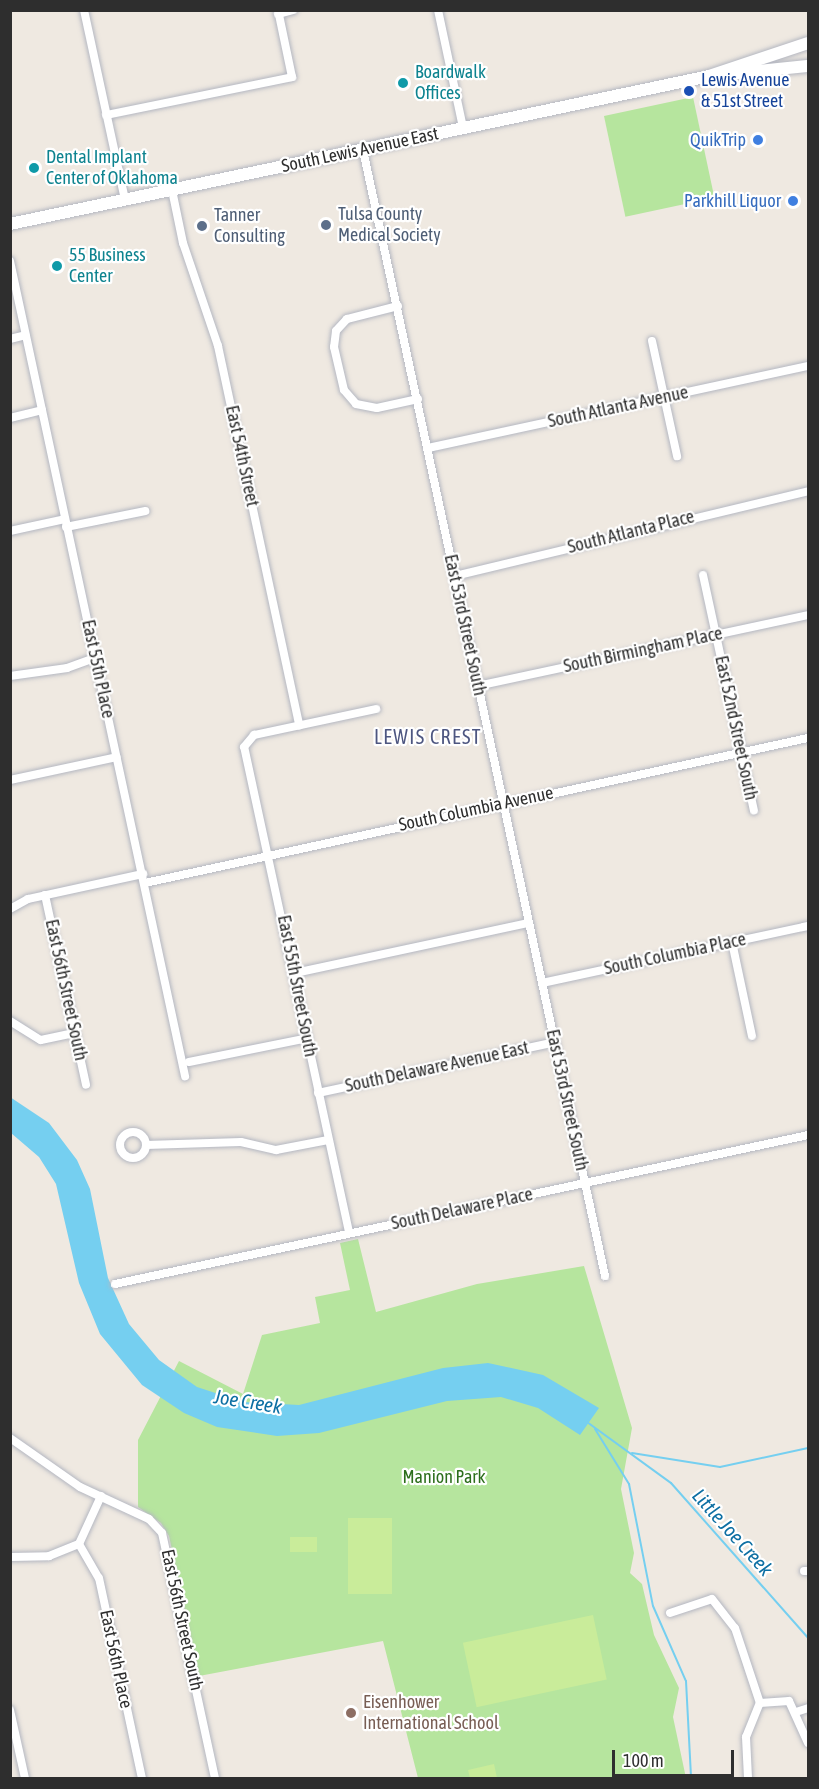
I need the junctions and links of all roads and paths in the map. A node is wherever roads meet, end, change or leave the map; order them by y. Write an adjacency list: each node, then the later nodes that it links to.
1 (84, 10): 10 (street)
2 (293, 10): 4 (street)
3 (438, 10): 11 (street)
4 (278, 12): 10 (street)
5 (808, 43): 6 (main road, South Lewis Avenue East)
6 (750, 59): 8 (main road, South Lewis Avenue East); 9 (main road)
7 (808, 66): 9 (main road, South Lewis Avenue East)
8 (709, 76): 9 (main road, South Lewis Avenue East); 11 (main road, South Lewis Avenue East)
9 (734, 77)
10 (106, 115): 14 (street)
11 (463, 128): 12 (main road, South Lewis Avenue East)
12 (363, 150): 13 (main road, South Lewis Avenue East); 17 (street, East 53rd Street South)
13 (172, 190): 14 (main road, South Lewis Avenue East); 40 (street, East 54th Street)
14 (125, 200): 15 (main road, South Lewis Avenue East)
15 (10, 224)
16 (10, 261): 18 (street, East 55th Place)
17 (398, 306): 23 (street, East 53rd Street South); 23 (street)
18 (26, 335): 19 (street); 24 (street, East 55th Place)
19 (10, 339)
20 (652, 341): 22 (street)
21 (808, 366): 22 (street, South Atlanta Avenue)
22 (665, 397): 26 (street, South Atlanta Avenue); 27 (street)
23 (418, 399): 26 (street, East 53rd Street South)
24 (42, 411): 25 (street); 30 (street, East 55th Place)
25 (10, 418)
26 (428, 448): 33 (street, East 53rd Street South)
27 (677, 456)
28 (808, 491): 33 (street, South Atlanta Place)
29 (145, 511): 30 (street)
30 (66, 523): 31 (street); 36 (street, East 55th Place)
31 (10, 531)
32 (703, 575): 35 (street, East 52nd Street South)
33 (454, 576): 38 (street, East 53rd Street South)
34 (808, 615): 35 (street, South Birmingham Place)
35 (716, 634): 38 (street, South Birmingham Place); 42 (street, East 52nd Street South)
36 (95, 658): 37 (street); 43 (street, East 55th Place)
37 (10, 676)
38 (477, 686): 45 (street, East 53rd Street South)
39 (376, 709): 40 (street)
40 (299, 725): 47 (street, East 55th Street South)
41 (808, 738): 42 (street, South Columbia Avenue)
42 (742, 751): 45 (street, South Columbia Avenue); 46 (street, East 52nd Street South)
43 (117, 757): 44 (street); 48 (street, East 55th Place)
44 (10, 780)
45 (503, 804): 47 (street, South Columbia Avenue); 52 (street, East 53rd Street South)
46 (754, 811)
47 (268, 854): 49 (street, South Columbia Avenue); 55 (street, East 55th Street South)
48 (143, 874): 49 (street, East 55th Place); 50 (street)
49 (145, 883): 63 (street, East 55th Place)
50 (45, 895): 51 (street); 58 (street, East 56th Street South)
51 (10, 909)
52 (529, 923): 55 (street); 56 (street, East 53rd Street South)
53 (808, 926): 54 (street, South Columbia Place)
54 (732, 942): 56 (street, South Columbia Place); 59 (street)
55 (295, 973): 60 (street, East 55th Street South)
56 (542, 983): 61 (street, East 53rd Street South)
57 (10, 1021): 58 (street)
58 (75, 1033): 64 (street, East 56th Street South)
59 (752, 1036)
60 (308, 1038): 62 (street); 65 (street, East 55th Street South)
61 (555, 1042): 65 (street, South Delaware Avenue East); 69 (street, East 53rd Street South)
62 (189, 1062)
63 (185, 1076)
64 (86, 1085)
65 (318, 1093): 67 (street, East 55th Street South)
66 (808, 1135): 69 (street, South Delaware Place)
67 (328, 1140): 68 (street); 70 (street, East 55th Street South)
68 (146, 1145)
69 (585, 1183): 70 (street, South Delaware Place); 71 (street, East 53rd Street South)
70 (349, 1232): 72 (street, South Delaware Place)
71 (605, 1276)
72 (115, 1284)
73 (10, 1438): 74 (street)
74 (101, 1496): 75 (street); 85 (street, East 56th Street South)
75 (79, 1544): 76 (street); 84 (street, East 56th Place)
76 (10, 1557)
77 (670, 1613): 78 (street)
78 (760, 1703): 81 (street); 86 (street)
79 (808, 1708): 81 (street)
80 (10, 1710): 83 (street)
81 (796, 1712): 82 (street)
82 (808, 1743)
83 (25, 1779)
84 (142, 1779)
85 (215, 1779)
86 (748, 1779)

